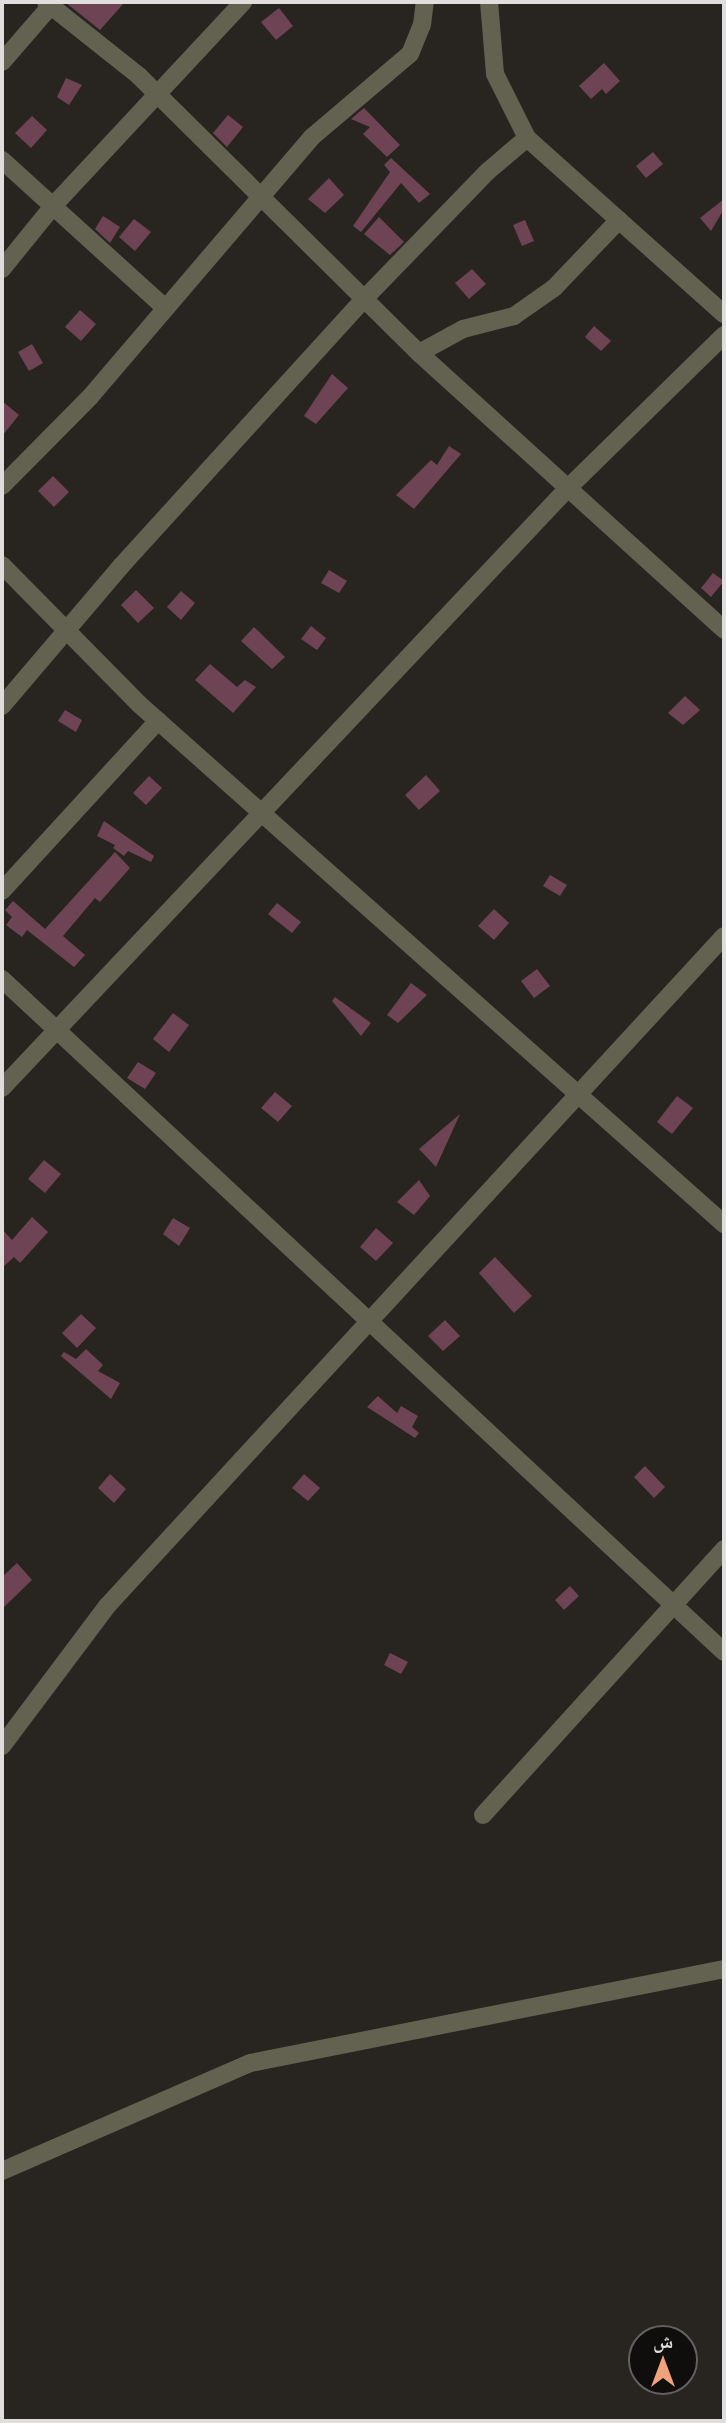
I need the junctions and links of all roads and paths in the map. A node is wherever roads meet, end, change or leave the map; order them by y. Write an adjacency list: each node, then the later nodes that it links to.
1 (243, 2): 6 (street)
2 (425, 2): 9 (street)
3 (489, 2): 7 (street)
4 (50, 3): 5 (street); 6 (street)
5 (2, 62)
6 (159, 96): 9 (street); 10 (street)
7 (527, 138): 11 (street); 13 (street)
8 (2, 160): 10 (street)
9 (262, 197): 13 (street); 14 (street)
10 (53, 206): 12 (street); 14 (street)
11 (619, 220): 15 (street); 17 (street)
12 (2, 269)
13 (365, 298): 17 (street); 21 (street)
14 (164, 307): 18 (street)
15 (724, 314)
16 (724, 335): 19 (street)
17 (419, 353): 19 (street)
18 (2, 486)
19 (568, 488): 22 (street); 25 (street)
20 (2, 565): 21 (street)
21 (68, 630): 23 (street); 24 (street)
22 (724, 630)
23 (2, 706)
24 (158, 721): 25 (street); 26 (street)
25 (261, 811): 29 (street); 31 (street)
26 (2, 891)
27 (724, 936): 31 (street)
28 (2, 979): 29 (street)
29 (56, 1030): 30 (street); 33 (street)
30 (2, 1088)
31 (579, 1094): 32 (street); 33 (street)
32 (724, 1224)
33 (369, 1322): 35 (street); 37 (street)
34 (724, 1549): 35 (street)
35 (673, 1605): 36 (street); 38 (street)
36 (724, 1652)
37 (2, 1746)
38 (483, 1815)
39 (724, 1969): 40 (street)
40 (2, 2171)

